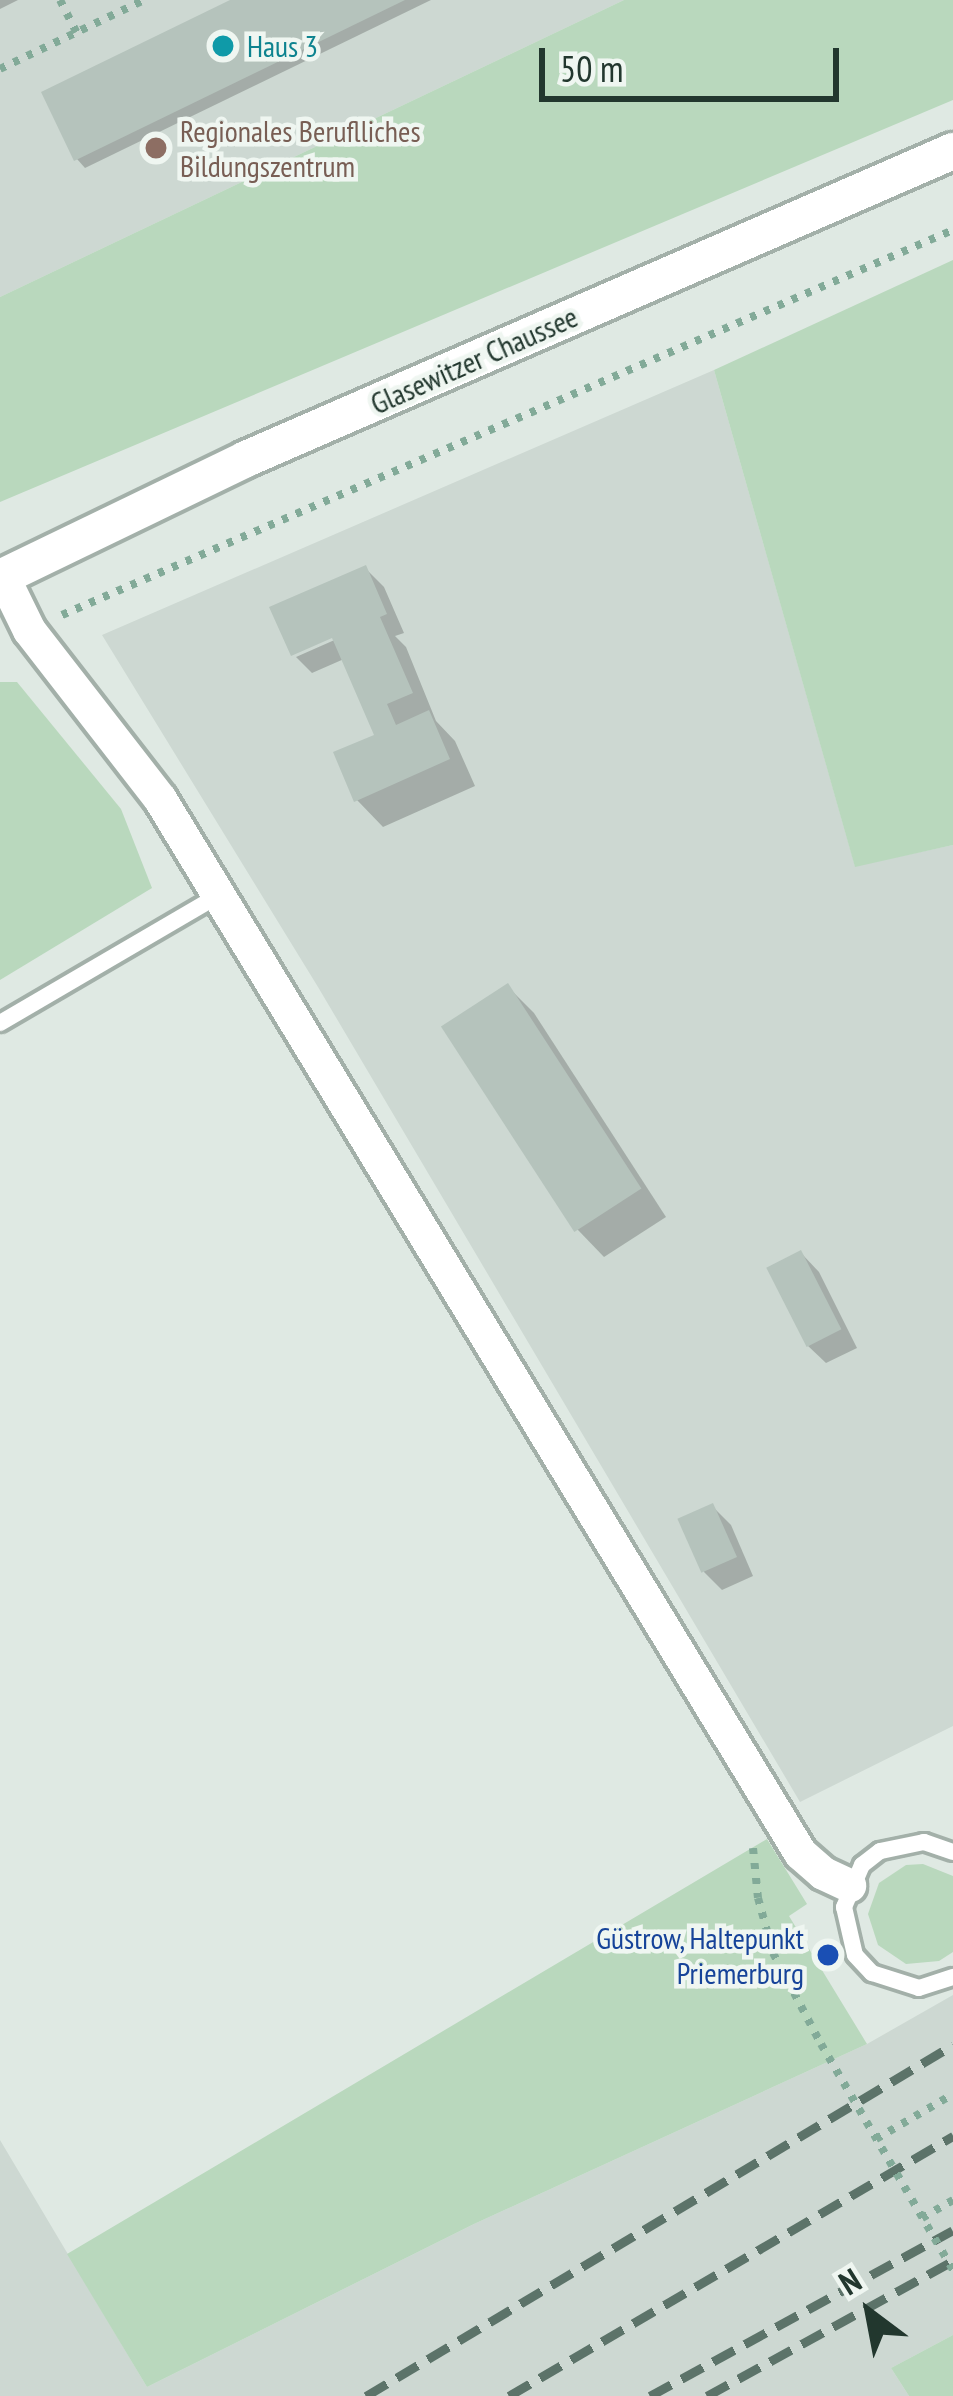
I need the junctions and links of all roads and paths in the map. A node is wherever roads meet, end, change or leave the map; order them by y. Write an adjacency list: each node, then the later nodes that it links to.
1 (60, 0): 3 (path)
2 (144, 0): 3 (path)
3 (76, 32): 4 (path)
4 (0, 69)
5 (953, 152): 7 (main road, Glasewitzer Chaussee)
6 (953, 230): 8 (path)
7 (1, 577): 8 (street)
8 (29, 630): 9 (street)
9 (219, 895): 10 (lane); 13 (street)
10 (0, 1023)
11 (752, 1830): 16 (path, bridge)
12 (953, 1852): 13 (lane)
13 (850, 1885): 14 (lane)
14 (953, 1977)
15 (953, 2094): 16 (path)
16 (876, 2139): 18 (path, bridge)
17 (948, 2202): 18 (path)
18 (922, 2218): 19 (path, bridge)
19 (953, 2270)

